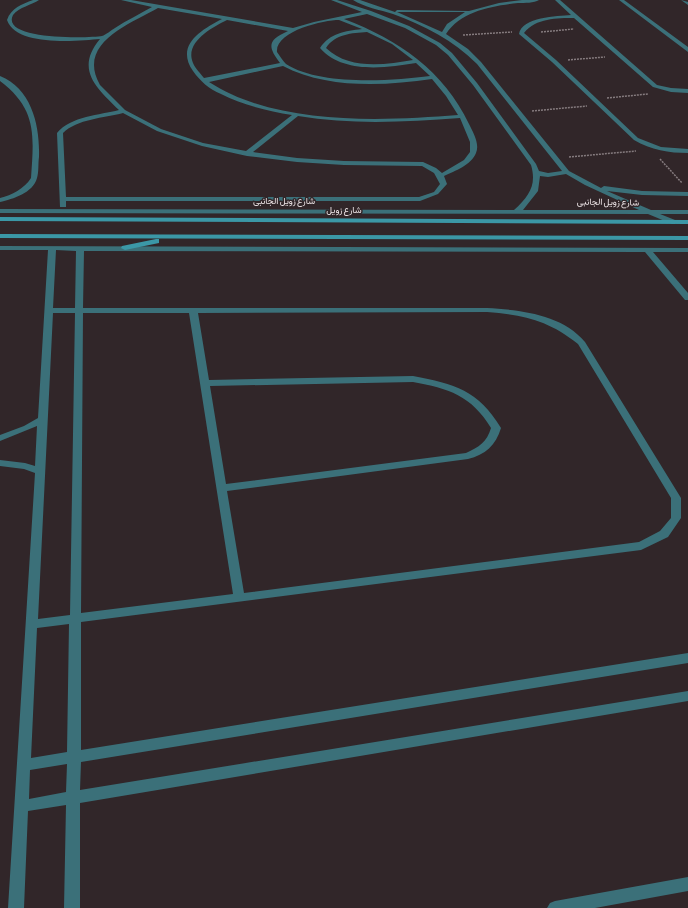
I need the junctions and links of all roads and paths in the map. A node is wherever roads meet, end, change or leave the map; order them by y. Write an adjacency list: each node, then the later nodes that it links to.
1 (37, 0): 22 (street)
2 (123, 0): 10 (street)
3 (333, 0): 13 (street)
4 (355, 0): 11 (street)
5 (537, 0): 12 (street)
6 (557, 0): 14 (street)
7 (621, 0): 23 (street)
8 (682, 0): 9 (street)
9 (688, 4)
10 (157, 6): 15 (street); 22 (street)
11 (382, 9): 12 (street); 21 (street)
12 (473, 11): 21 (street)
13 (368, 12): 16 (street); 44 (street)
14 (576, 16): 17 (street); 20 (street)
15 (228, 18): 18 (street); 30 (street)
16 (341, 19): 18 (street); 19 (street)
17 (589, 28): 20 (path); 24 (street)
18 (294, 30): 27 (street)
19 (368, 30): 25 (street); 25 (street)
20 (522, 32): 21 (path); 26 (street)
21 (445, 35): 36 (street)
22 (105, 36): 35 (street)
23 (688, 50)
24 (620, 56): 26 (path); 31 (street)
25 (416, 61): 28 (street)
26 (554, 61): 33 (street)
27 (284, 64): 28 (street); 30 (street)
28 (432, 77): 38 (street)
29 (0, 78): 50 (street)
30 (204, 81): 37 (street)
31 (688, 91)
32 (648, 94): 33 (path)
33 (593, 99): 34 (street)
34 (600, 105): 36 (path); 39 (street)
35 (124, 111): 41 (street); 49 (street)
36 (519, 112): 42 (street)
37 (296, 114): 38 (street); 41 (street)
38 (462, 116): 45 (street)
39 (646, 144): 40 (street); 42 (path); 47 (path)
40 (688, 151)
41 (247, 154): 45 (street)
42 (555, 159): 43 (street)
43 (567, 172): 44 (street); 46 (street)
44 (537, 173): 53 (street)
45 (442, 175): 49 (street)
46 (587, 184): 48 (street); 55 (street)
47 (683, 184)
48 (688, 194)
49 (63, 199): 52 (street)
50 (0, 200)
51 (0, 211): 52 (street, شارع زويل الجانبى)
52 (63, 211): 54 (street, شارع زويل الجانبى)
53 (517, 211): 54 (street, شارع زويل الجانبى); 55 (street, شارع زويل الجانبى)
54 (190, 212): 58 (main road)
55 (650, 212): 56 (street, شارع زويل الجانبى); 61 (street)
56 (688, 212)
57 (0, 219): 58 (main road, شارع زويل)
58 (189, 220): 59 (main road, شارع زويل)
59 (256, 220): 60 (main road, شارع زويل); 65 (main road)
60 (304, 220): 61 (main road, شارع زويل); 66 (main road)
61 (672, 222): 62 (main road, شارع زويل)
62 (688, 222)
63 (0, 236): 64 (main road)
64 (171, 237): 65 (main road); 71 (main road)
65 (258, 237): 66 (main road)
66 (308, 237): 67 (main road)
67 (688, 238)
68 (0, 248): 69 (street)
69 (52, 248): 70 (street); 75 (street)
70 (80, 248): 71 (street); 76 (street)
71 (125, 248): 72 (street)
72 (647, 250): 73 (street); 74 (street)
73 (688, 250)
74 (688, 298)
75 (49, 311): 76 (street); 79 (street)
76 (79, 311): 77 (street); 85 (street)
77 (194, 311): 78 (street); 84 (street)
78 (205, 383): 83 (street); 83 (street)
79 (43, 420): 80 (street); 82 (street)
80 (0, 438)
81 (0, 463): 82 (street)
82 (40, 471): 86 (street)
83 (222, 488): 84 (street)
84 (239, 598): 85 (street)
85 (75, 619): 86 (street); 89 (street)
86 (32, 624): 90 (street)
87 (688, 658): 89 (street)
88 (688, 696): 91 (street)
89 (73, 757): 90 (street); 91 (street)
90 (24, 765): 92 (street)
91 (73, 798): 92 (street); 95 (street)
92 (22, 806): 94 (street)
93 (688, 884): 96 (street)
94 (16, 908)
95 (72, 908)
96 (554, 908)

